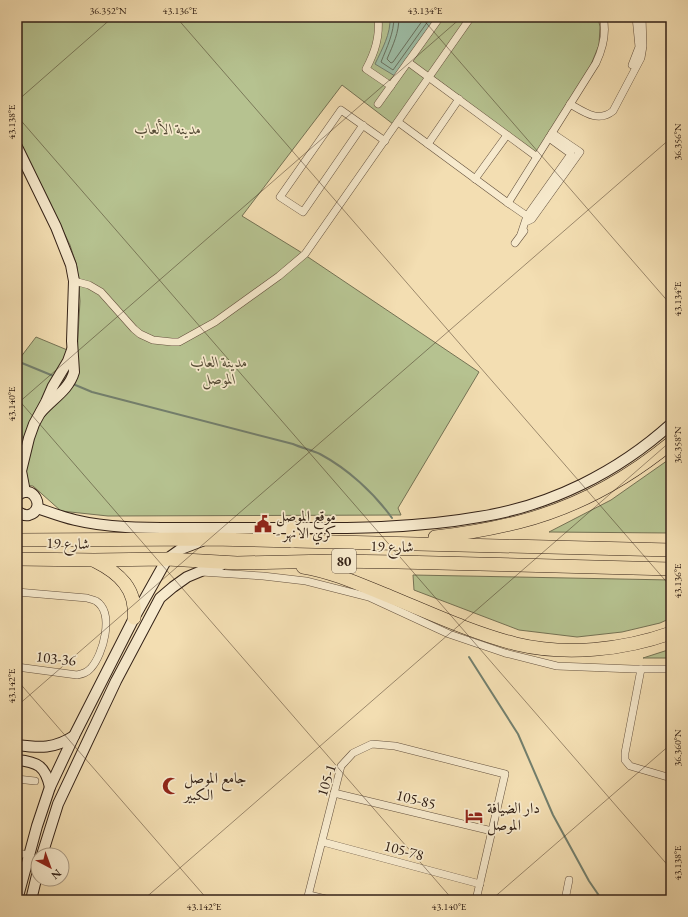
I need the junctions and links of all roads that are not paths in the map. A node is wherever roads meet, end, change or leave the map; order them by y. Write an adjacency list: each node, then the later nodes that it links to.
1 (378, 17): 9 (street)
2 (440, 17): 7 (street)
3 (471, 17): 8 (street)
4 (603, 17): 11 (street)
5 (636, 17): 11 (street)
6 (642, 17): 11 (street)
7 (408, 62): 8 (street); 9 (street)
8 (429, 77): 10 (street); 13 (street)
9 (391, 86): 12 (street)
10 (458, 99): 15 (street); 18 (street)
11 (571, 102): 16 (street)
12 (378, 104)
13 (398, 122): 17 (street); 18 (street)
14 (363, 125): 14 (street); 17 (street)
15 (507, 135): 20 (street); 21 (street)
16 (550, 135): 20 (street); 23 (street)
17 (385, 141): 25 (street)
18 (428, 144): 21 (street)
19 (17, 147): 25 (main road)
20 (537, 157): 22 (street)
21 (475, 179): 22 (street)
22 (508, 203): 23 (street)
23 (530, 218): 24 (street)
24 (515, 243)
25 (74, 281): 26 (main road)
26 (73, 346): 27 (main road); 27 (main road)
27 (41, 412): 30 (main road)
28 (671, 424): 34 (main road)
29 (671, 443): 38 (highway)
30 (21, 494): 31 (main road)
31 (37, 508): 32 (main road); 34 (main road)
32 (19, 513): 33 (street)
33 (17, 524)
34 (293, 528): 37 (highway)
35 (212, 539): 36 (highway, شارع 19 / 80); 37 (highway, شارع 19 / 80); 40 (main road)
36 (17, 540)
37 (292, 541): 38 (highway, شارع 19 / 80)
38 (379, 543): 39 (highway, شارع 19 / 80)
39 (671, 550)
40 (167, 558): 42 (highway, شارع 19 / 80); 43 (highway, شارع 19 / 80); 47 (main road)
41 (17, 559): 42 (highway, شارع 19 / 80)
42 (94, 560): 50 (highway)
43 (238, 563): 44 (highway, شارع 19 / 80); 46 (main road)
44 (267, 563): 45 (highway, شارع 19 / 80); 51 (highway)
45 (671, 569)
46 (196, 572): 49 (main road); 53 (street)
47 (149, 590): 49 (main road); 50 (main road)
48 (17, 592): 52 (street, 103-36)
49 (160, 598): 65 (main road)
50 (134, 618): 55 (main road)
51 (671, 633)
52 (17, 667)
53 (641, 669): 54 (street); 58 (street)
54 (671, 669)
55 (74, 736): 56 (main road); 61 (main road)
56 (17, 746)
57 (17, 760): 61 (main road)
58 (671, 778)
59 (17, 779): 60 (street)
60 (35, 781)
61 (50, 788): 67 (main road)
62 (334, 793): 63 (street, 105-85); 63 (street, 105-1); 64 (street, 105-1)
63 (492, 831): 69 (street)
64 (322, 842): 69 (street, 105-78); 71 (street, 105-1)
65 (45, 847)
66 (17, 853): 67 (street)
67 (29, 855): 72 (main road)
68 (569, 880): 76 (street)
69 (480, 884): 75 (street)
70 (35, 887): 73 (main road)
71 (308, 897): 74 (street)
72 (17, 900)
73 (32, 900)
74 (330, 900)
75 (476, 900)
76 (565, 900)

